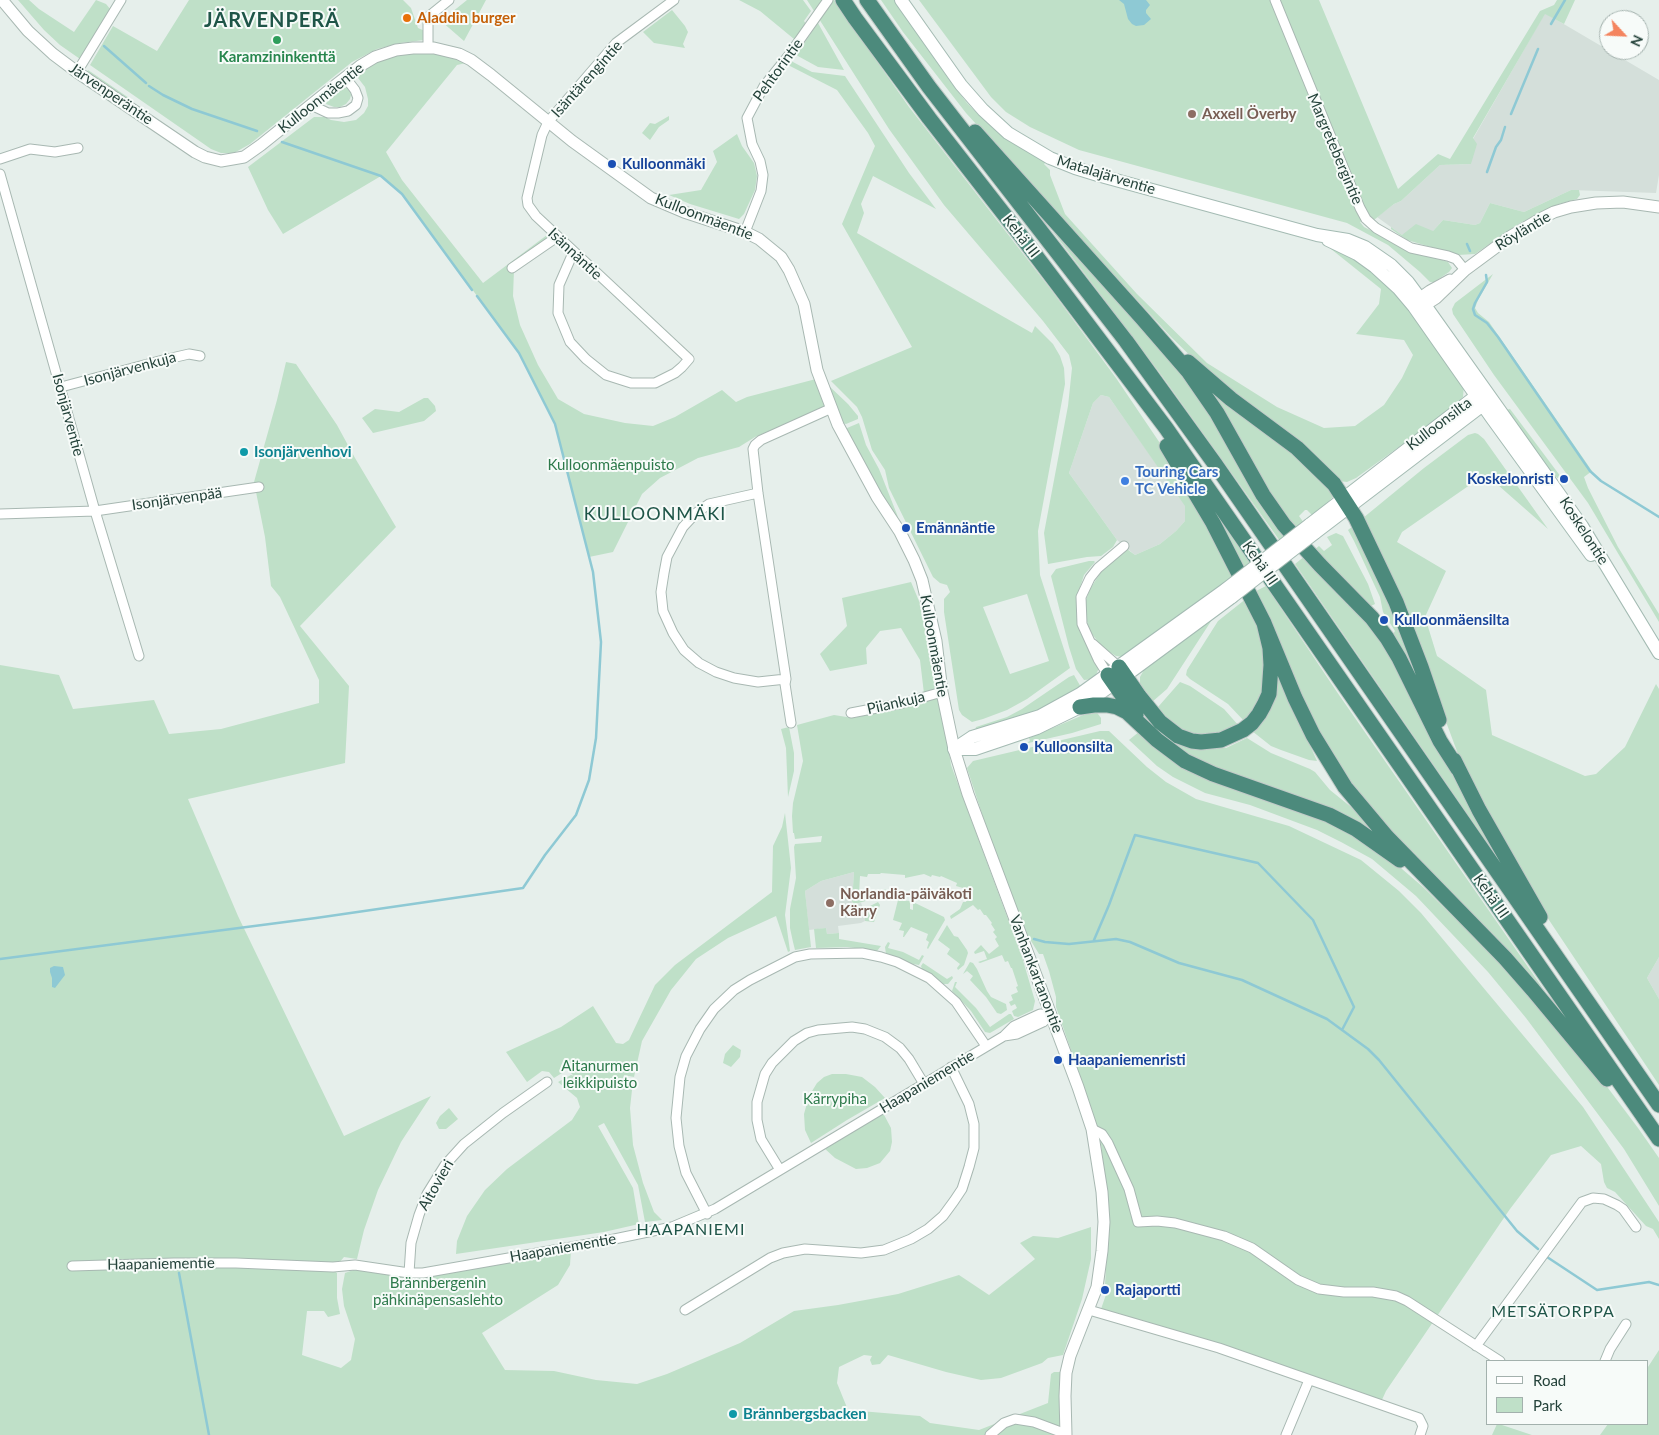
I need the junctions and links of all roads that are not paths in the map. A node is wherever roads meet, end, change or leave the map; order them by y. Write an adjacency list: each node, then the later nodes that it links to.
1 (2, 0): 11 (street, Järvenperäntie)
2 (449, 0): 10 (street)
3 (674, 0): 15 (street, Isäntärengintie)
4 (828, 0): 21 (street, Pehtorintie)
5 (843, 0): 30 (highway, Kehä III)
6 (867, 0): 13 (highway, Kehä III)
7 (901, 0): 26 (main road, Matalajärventie)
8 (1276, 0): 25 (street, Margretebergintie)
9 (117, 2): 11 (street)
10 (428, 48): 12 (street, Kulloonmäentie); 15 (street, Kulloonmäentie)
11 (76, 72): 18 (street, Järvenperäntie)
12 (345, 77): 14 (street, Kulloonmäentie); 14 (street)
13 (929, 87): 27 (highway); 53 (highway, Kehä III)
14 (311, 105): 18 (street, Kulloonmäentie)
15 (548, 122): 21 (street, Kulloonmäentie); 22 (street, Isännäntie)
16 (78, 148): 17 (street)
17 (0, 159)
18 (236, 159)
19 (0, 174): 29 (street, Isonjärventie)
20 (1659, 208): 25 (street, Röyläntie)
21 (745, 232): 32 (street, Kulloonmäentie)
22 (557, 237): 23 (street, Isännäntie); 24 (street)
23 (573, 252): 23 (street, Isännäntie)
24 (512, 268)
25 (1465, 270): 26 (street, Röyläntie)
26 (1420, 303): 31 (main road, Matalajärventie)
27 (1142, 318): 35 (highway); 51 (highway)
28 (200, 356): 29 (street, Isonjärvenkuja)
29 (60, 387): 36 (street, Isonjärventie)
30 (1137, 389): 39 (highway); 60 (highway, Kehä III)
31 (1482, 398): 35 (main road, Kulloonsilta); 41 (main road, Koskelontie)
32 (832, 408): 34 (street); 45 (street, Kulloonmäentie)
33 (259, 487): 36 (street, Isonjärvenpää)
34 (758, 493): 44 (street); 44 (street)
35 (1346, 502): 43 (main road, Kulloonsilta, bridge); 51 (highway)
36 (95, 511): 37 (street, Isonjärvenpää); 42 (street, Isonjärventie)
37 (0, 514)
38 (1124, 546): 40 (street)
39 (1264, 623): 43 (highway); 52 (highway)
40 (1091, 642): 43 (street); 43 (street)
41 (1659, 653)
42 (139, 656)
43 (1116, 676): 46 (main road, Kulloonsilta); 49 (highway); 50 (main road, Kulloonsilta)
44 (786, 679): 48 (street)
45 (942, 692): 47 (street, Piiankuja); 50 (street, Kulloonmäentie)
46 (1080, 707): 49 (highway); 50 (main road, Kulloonsilta)
47 (851, 713)
48 (791, 723)
49 (1147, 732): 52 (highway)
50 (954, 750): 54 (street, Vanhankartanontie)
51 (1458, 769): 53 (highway)
52 (1428, 880): 60 (highway)
53 (1583, 995): 59 (highway, Kehä III)
54 (1051, 1015): 55 (street, Haapaniementie); 61 (street, Vanhankartanontie)
55 (986, 1046): 56 (street, Haapaniementie); 64 (street)
56 (951, 1067): 58 (street, Haapaniementie); 68 (street)
57 (547, 1082): 67 (street, Aitovieri)
58 (924, 1084): 63 (street, Haapaniementie); 63 (street)
59 (1659, 1105)
60 (1647, 1122): 62 (highway, Kehä III)
61 (1092, 1129): 69 (street, Vanhankartanontie); 71 (street)
62 (1659, 1139)
63 (780, 1170): 64 (street, Haapaniementie)
64 (706, 1214): 67 (street, Haapaniementie)
65 (1636, 1227): 71 (street)
66 (72, 1266): 67 (street, Haapaniementie)
67 (409, 1273)
68 (685, 1310)
69 (1089, 1310): 74 (street); 76 (street, Vanhankartanontie)
70 (1626, 1324): 73 (street)
71 (1476, 1346): 72 (street)
72 (1498, 1360)
73 (1605, 1360)
74 (1309, 1380): 77 (street); 78 (street)
75 (990, 1435): 76 (street)
76 (1066, 1435)
77 (1286, 1435)
78 (1420, 1435)

